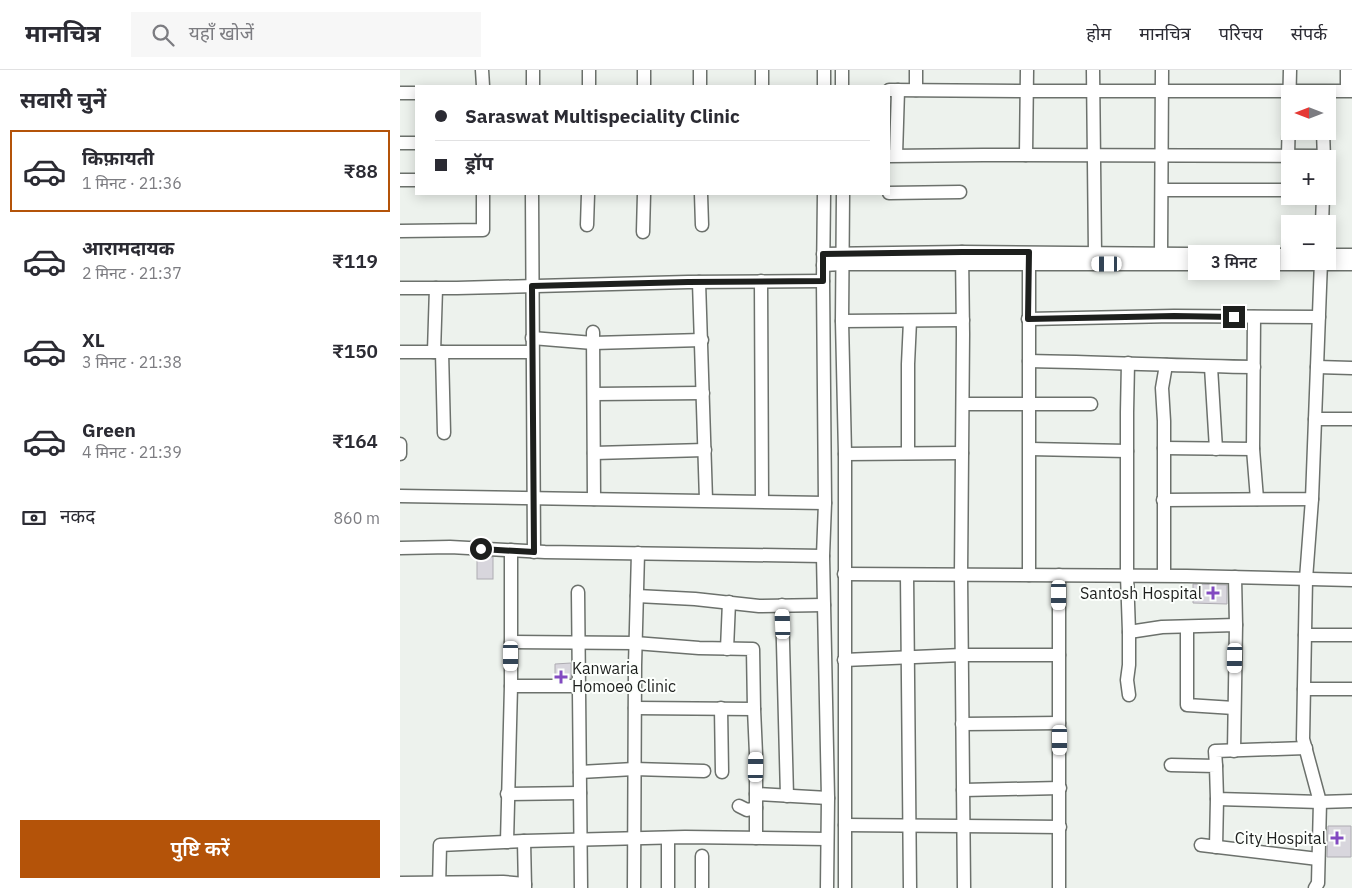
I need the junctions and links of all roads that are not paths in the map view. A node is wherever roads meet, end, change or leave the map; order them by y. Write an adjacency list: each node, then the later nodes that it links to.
1 (482, 70): 15 (street)
2 (533, 70): 16 (street)
3 (589, 70): 17 (street)
4 (644, 70): 18 (street)
5 (700, 70): 19 (street)
6 (762, 70): 20 (street)
7 (824, 70): 21 (street)
8 (842, 70): 22 (street)
9 (916, 70): 25 (street)
10 (1027, 70): 26 (street)
11 (1093, 70): 27 (street)
12 (1162, 70): 28 (street)
13 (1290, 70): 23 (street)
14 (1347, 70): 31 (street)
15 (483, 85)
16 (533, 85)
17 (589, 85)
18 (644, 85)
19 (700, 85)
20 (762, 85)
21 (824, 85)
22 (842, 85)
23 (1289, 85)
24 (893, 90): 25 (street); 39 (street)
25 (916, 90): 26 (street)
26 (1027, 91): 27 (street); 36 (street)
27 (1094, 91): 28 (street); 37 (street)
28 (1162, 91): 29 (street); 38 (street)
29 (1281, 91)
30 (1336, 91): 31 (street)
31 (1350, 91)
32 (400, 93): 33 (street)
33 (415, 93)
34 (400, 143): 35 (street)
35 (415, 143)
36 (1026, 155): 37 (street); 39 (street)
37 (1094, 155): 38 (street); 58 (street)
38 (1162, 155): 40 (street); 43 (street)
39 (892, 156)
40 (1281, 156)
41 (400, 180): 42 (street)
42 (415, 180)
43 (1162, 190): 44 (street); 59 (street)
44 (1281, 190)
45 (960, 192): 46 (street)
46 (890, 193)
47 (483, 195): 56 (street)
48 (532, 195): 74 (street)
49 (588, 195): 54 (street)
50 (644, 195): 57 (street)
51 (701, 195): 55 (street)
52 (824, 195): 65 (street)
53 (844, 195): 66 (street)
54 (587, 224)
55 (702, 225)
56 (400, 231)
57 (643, 232)
58 (1094, 253): 59 (street); 63 (street)
59 (1161, 253): 60 (street)
60 (1281, 255)
61 (1352, 255): 64 (street)
62 (962, 258): 63 (street); 66 (street); 80 (street)
63 (1029, 258): 67 (street); 79 (street)
64 (1336, 258)
65 (823, 259): 66 (street); 72 (street)
66 (842, 259): 81 (street)
67 (1281, 260)
68 (1336, 262): 69 (street)
69 (1352, 264)
70 (1322, 270): 78 (street)
71 (761, 281): 72 (street); 73 (street); 123 (street)
72 (823, 281): 124 (street)
73 (699, 282): 74 (street); 85 (street)
74 (532, 286): 76 (street); 83 (street)
75 (400, 288): 76 (street)
76 (436, 288): 87 (street)
77 (1254, 317): 78 (street); 79 (street); 93 (street)
78 (1319, 317): 94 (street)
79 (1028, 319): 89 (street)
80 (963, 320): 82 (street); 99 (street)
81 (842, 321): 82 (street); 115 (street)
82 (910, 321): 112 (street)
83 (532, 338): 84 (street); 88 (street)
84 (593, 338): 85 (street); 96 (street)
85 (702, 340): 97 (street)
86 (400, 352): 87 (street)
87 (438, 352): 88 (street); 103 (street)
88 (532, 352): 117 (street)
89 (1029, 361): 90 (street); 98 (street)
90 (1128, 363): 91 (street); 110 (street)
91 (1166, 365): 92 (street); 105 (street)
92 (1210, 367): 93 (street); 107 (street)
93 (1254, 367): 108 (street)
94 (1317, 367): 95 (street); 101 (street)
95 (1352, 368)
96 (594, 394): 97 (street); 111 (street)
97 (703, 394): 109 (street)
98 (1029, 403): 99 (street); 100 (street); 106 (street)
99 (963, 404): 113 (street)
100 (1091, 404)
101 (1315, 419): 102 (street); 120 (street)
102 (1352, 419)
103 (444, 433)
104 (400, 444): 114 (street)
105 (1164, 448): 107 (street); 122 (street)
106 (1030, 449): 110 (street); 133 (street)
107 (1216, 449): 108 (street)
108 (1253, 449): 119 (street)
109 (705, 450): 111 (street); 121 (street)
110 (1127, 451): 135 (street)
111 (594, 453): 118 (street)
112 (908, 453): 113 (street); 115 (street)
113 (962, 453): 132 (street)
114 (400, 454)
115 (844, 454): 130 (street)
116 (400, 496): 117 (street)
117 (533, 498): 118 (street); 127 (street)
118 (594, 499): 121 (street)
119 (1257, 499): 120 (street); 122 (street)
120 (1312, 499): 138 (street)
121 (706, 500): 123 (street)
122 (1163, 500): 136 (street)
123 (762, 501): 124 (street)
124 (825, 503): 129 (street)
125 (400, 548): 126 (street)
126 (511, 550): 127 (street); 150 (street)
127 (534, 552): 128 (street)
128 (638, 554): 129 (street); 141 (street)
129 (823, 556): 144 (street)
130 (844, 574): 131 (street); 157 (street)
131 (906, 575): 132 (street); 156 (street)
132 (961, 575): 133 (street); 154 (street)
133 (1029, 575): 134 (street)
134 (1059, 575): 135 (street); 155 (street)
135 (1127, 575): 136 (street); 147 (street)
136 (1164, 576): 137 (street)
137 (1235, 577): 138 (street); 145 (street)
138 (1306, 579): 139 (street); 148 (street)
139 (1352, 580)
140 (578, 592): 151 (street)
141 (637, 596): 142 (street); 152 (street)
142 (729, 602): 143 (street); 153 (street)
143 (782, 605): 144 (street); 182 (street)
144 (824, 605): 183 (street)
145 (1236, 625): 146 (street); 165 (street)
146 (1188, 627): 147 (street); 165 (street)
147 (1129, 632): 162 (street)
148 (1305, 635): 149 (street); 160 (street)
149 (1352, 635)
150 (511, 642): 151 (street); 158 (street)
151 (579, 642): 152 (street); 159 (street)
152 (636, 643): 153 (street); 163 (street)
153 (727, 649): 166 (street)
154 (962, 655): 155 (street); 156 (street); 167 (street)
155 (1059, 655): 168 (street)
156 (907, 657): 157 (street); 190 (street)
157 (844, 660): 189 (street)
158 (511, 686): 159 (street); 180 (street)
159 (579, 686): 175 (street)
160 (1304, 689): 161 (street); 169 (street)
161 (1352, 689)
162 (1129, 695)
163 (635, 708): 164 (street); 173 (street)
164 (721, 708): 166 (street); 176 (street)
165 (1234, 708): 170 (street)
166 (754, 709): 181 (street)
167 (962, 724): 168 (street); 178 (street)
168 (1059, 724): 177 (street)
169 (1306, 748): 170 (street); 186 (street)
170 (1234, 751): 172 (street)
171 (1171, 765): 172 (street)
172 (1216, 766): 184 (street)
173 (634, 769): 174 (street); 175 (street); 195 (street)
174 (704, 771)
175 (580, 772): 179 (street)
176 (722, 772)
177 (1060, 788): 178 (street); 192 (street)
178 (963, 790): 191 (street)
179 (580, 793): 180 (street); 198 (street)
180 (507, 794): 199 (street)
181 (756, 794): 182 (street); 188 (street)
182 (788, 796): 183 (street)
183 (828, 798): 196 (street)
184 (1217, 799): 186 (street); 201 (street)
185 (1352, 801): 186 (street)
186 (1320, 802): 203 (street)
187 (739, 806): 188 (street)
188 (756, 808): 194 (street)
189 (845, 825): 190 (street); 212 (street)
190 (909, 826): 191 (street); 213 (street)
191 (963, 826): 192 (street); 214 (street)
192 (1060, 827): 215 (street)
193 (668, 838): 194 (street); 195 (street); 209 (street)
194 (756, 838): 196 (street)
195 (634, 839): 198 (street); 208 (street)
196 (827, 839): 211 (street)
197 (524, 841): 198 (street); 199 (street); 206 (street)
198 (581, 841): 207 (street)
199 (507, 842): 205 (street)
200 (1201, 845): 201 (street)
201 (1216, 847): 203 (street)
202 (702, 856): 210 (street)
203 (1318, 859): 216 (street)
204 (407, 885): 205 (street)
205 (439, 886): 206 (street)
206 (525, 886)
207 (581, 888)
208 (634, 888)
209 (668, 888)
210 (702, 888)
211 (827, 888)
212 (845, 888)
213 (910, 888)
214 (964, 888)
215 (1059, 888)
216 (1315, 888)

